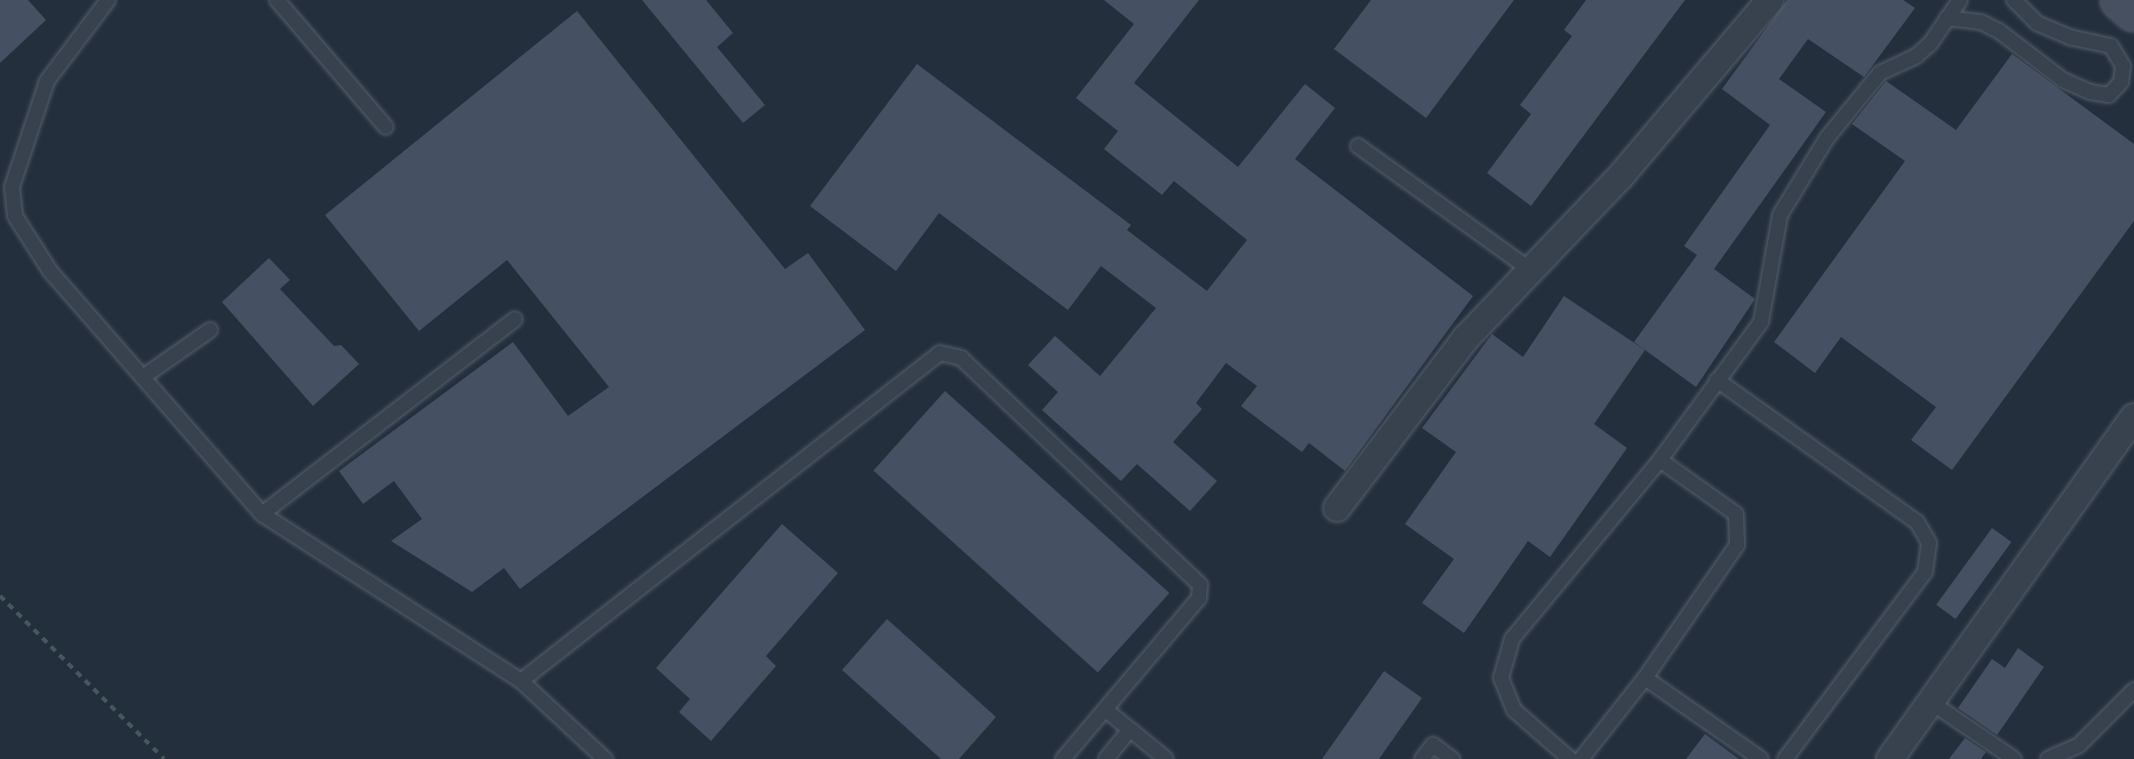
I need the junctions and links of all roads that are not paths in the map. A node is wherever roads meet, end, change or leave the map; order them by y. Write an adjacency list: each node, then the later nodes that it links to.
1 (108, 0): 11 (lane)
2 (277, 0): 9 (lane)
3 (1770, 0): 12 (street)
4 (1960, 0): 8 (lane)
5 (2014, 0): 8 (lane)
6 (2120, 0): 7 (main road)
7 (2134, 12)
8 (1947, 18): 16 (lane)
9 (386, 127)
10 (1358, 146): 12 (lane)
11 (6, 182): 15 (lane)
12 (1529, 269): 19 (street)
13 (515, 319): 20 (lane)
14 (210, 330): 15 (lane)
15 (143, 377): 20 (lane)
16 (1717, 380): 18 (lane); 36 (lane)
17 (2134, 417): 24 (street)
18 (1660, 460): 21 (lane); 33 (lane)
19 (1337, 508)
20 (262, 514): 22 (lane)
21 (1645, 678): 34 (lane); 35 (lane)
22 (521, 681): 25 (lane); 27 (lane)
23 (2134, 690): 39 (lane)
24 (1932, 703): 37 (street); 38 (lane)
25 (1106, 710): 26 (lane); 28 (lane)
26 (1130, 729): 29 (lane); 30 (lane)
27 (605, 759)
28 (1063, 759)
29 (1106, 759)
30 (1166, 759)
31 (1422, 759): 32 (lane)
32 (1452, 759)
33 (1570, 759)
34 (1581, 759)
35 (1761, 759)
36 (1785, 759)
37 (1890, 759)
38 (2014, 759)
39 (2048, 759)

